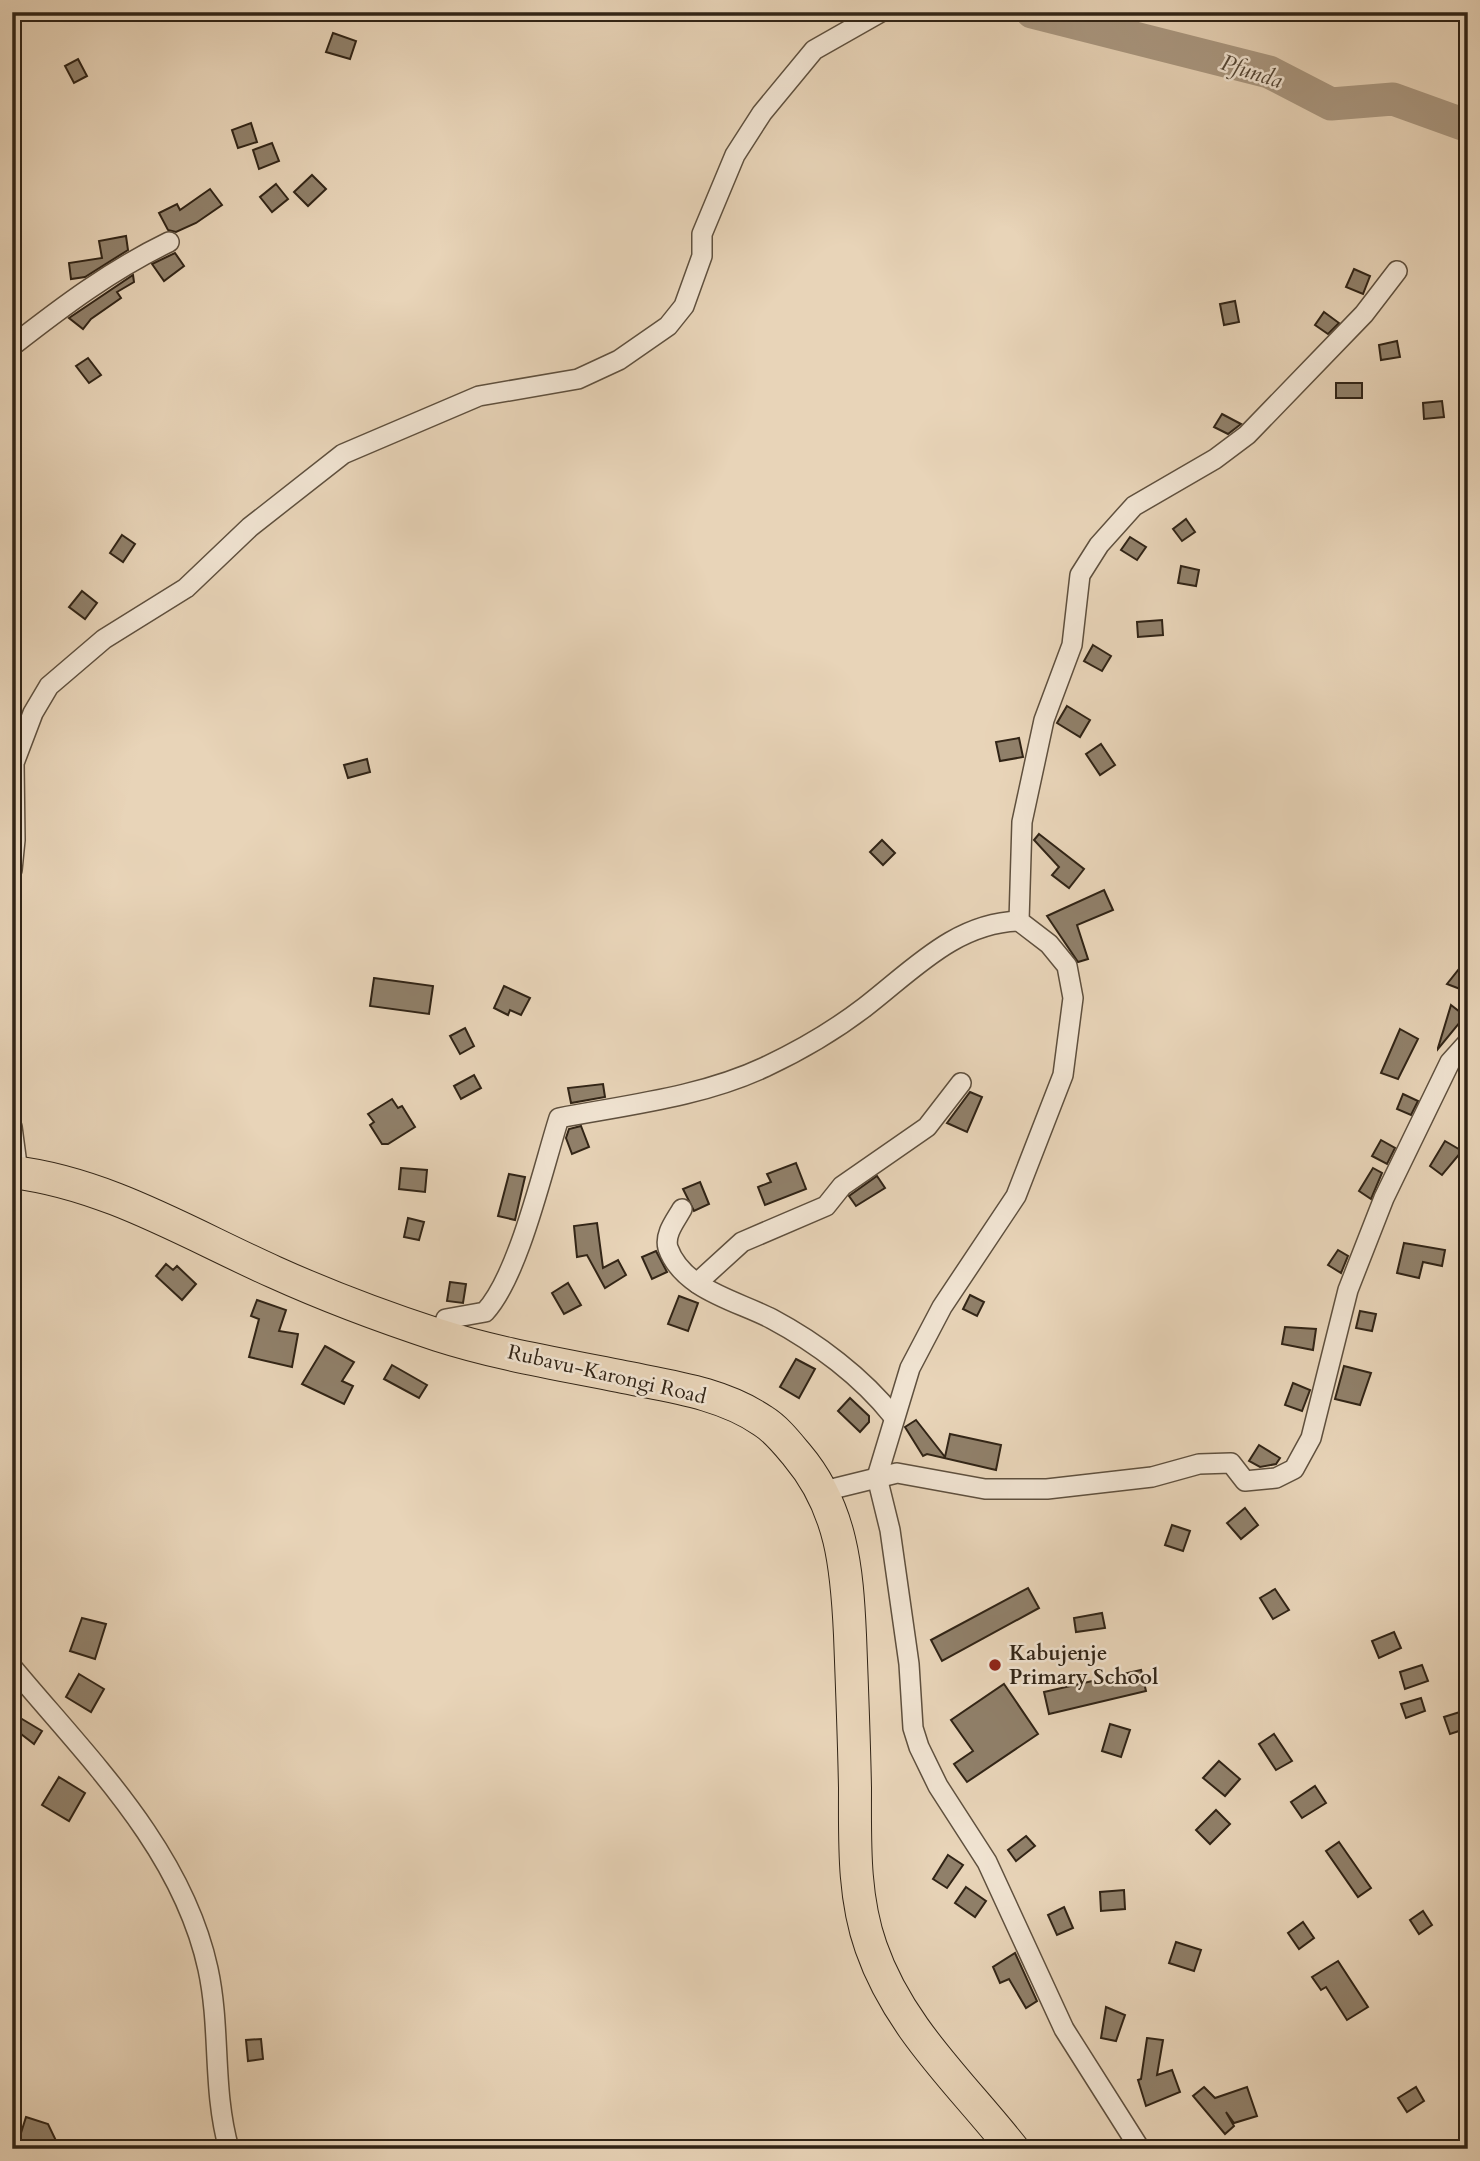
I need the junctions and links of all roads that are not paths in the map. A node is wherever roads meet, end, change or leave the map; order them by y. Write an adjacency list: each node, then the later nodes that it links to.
1 (881, 12): 5 (street)
2 (169, 242): 4 (street)
3 (1397, 271): 6 (street)
4 (12, 346)
5 (12, 870)
6 (1019, 921): 14 (street); 15 (street)
7 (1468, 1042): 16 (street)
8 (961, 1083): 13 (street)
9 (12, 1127): 10 (street)
10 (13, 1133): 11 (street)
11 (15, 1172): 14 (highway, Rubavu-Karongi Road)
12 (682, 1209): 13 (street)
13 (697, 1283): 15 (street)
14 (440, 1336): 17 (highway, Rubavu-Karongi Road)
15 (893, 1416): 16 (street)
16 (877, 1476): 17 (street); 21 (street)
17 (824, 1491): 20 (highway, Rubavu-Karongi Road)
18 (12, 1667): 19 (street)
19 (229, 2149)
20 (1013, 2149)
21 (1140, 2149)

